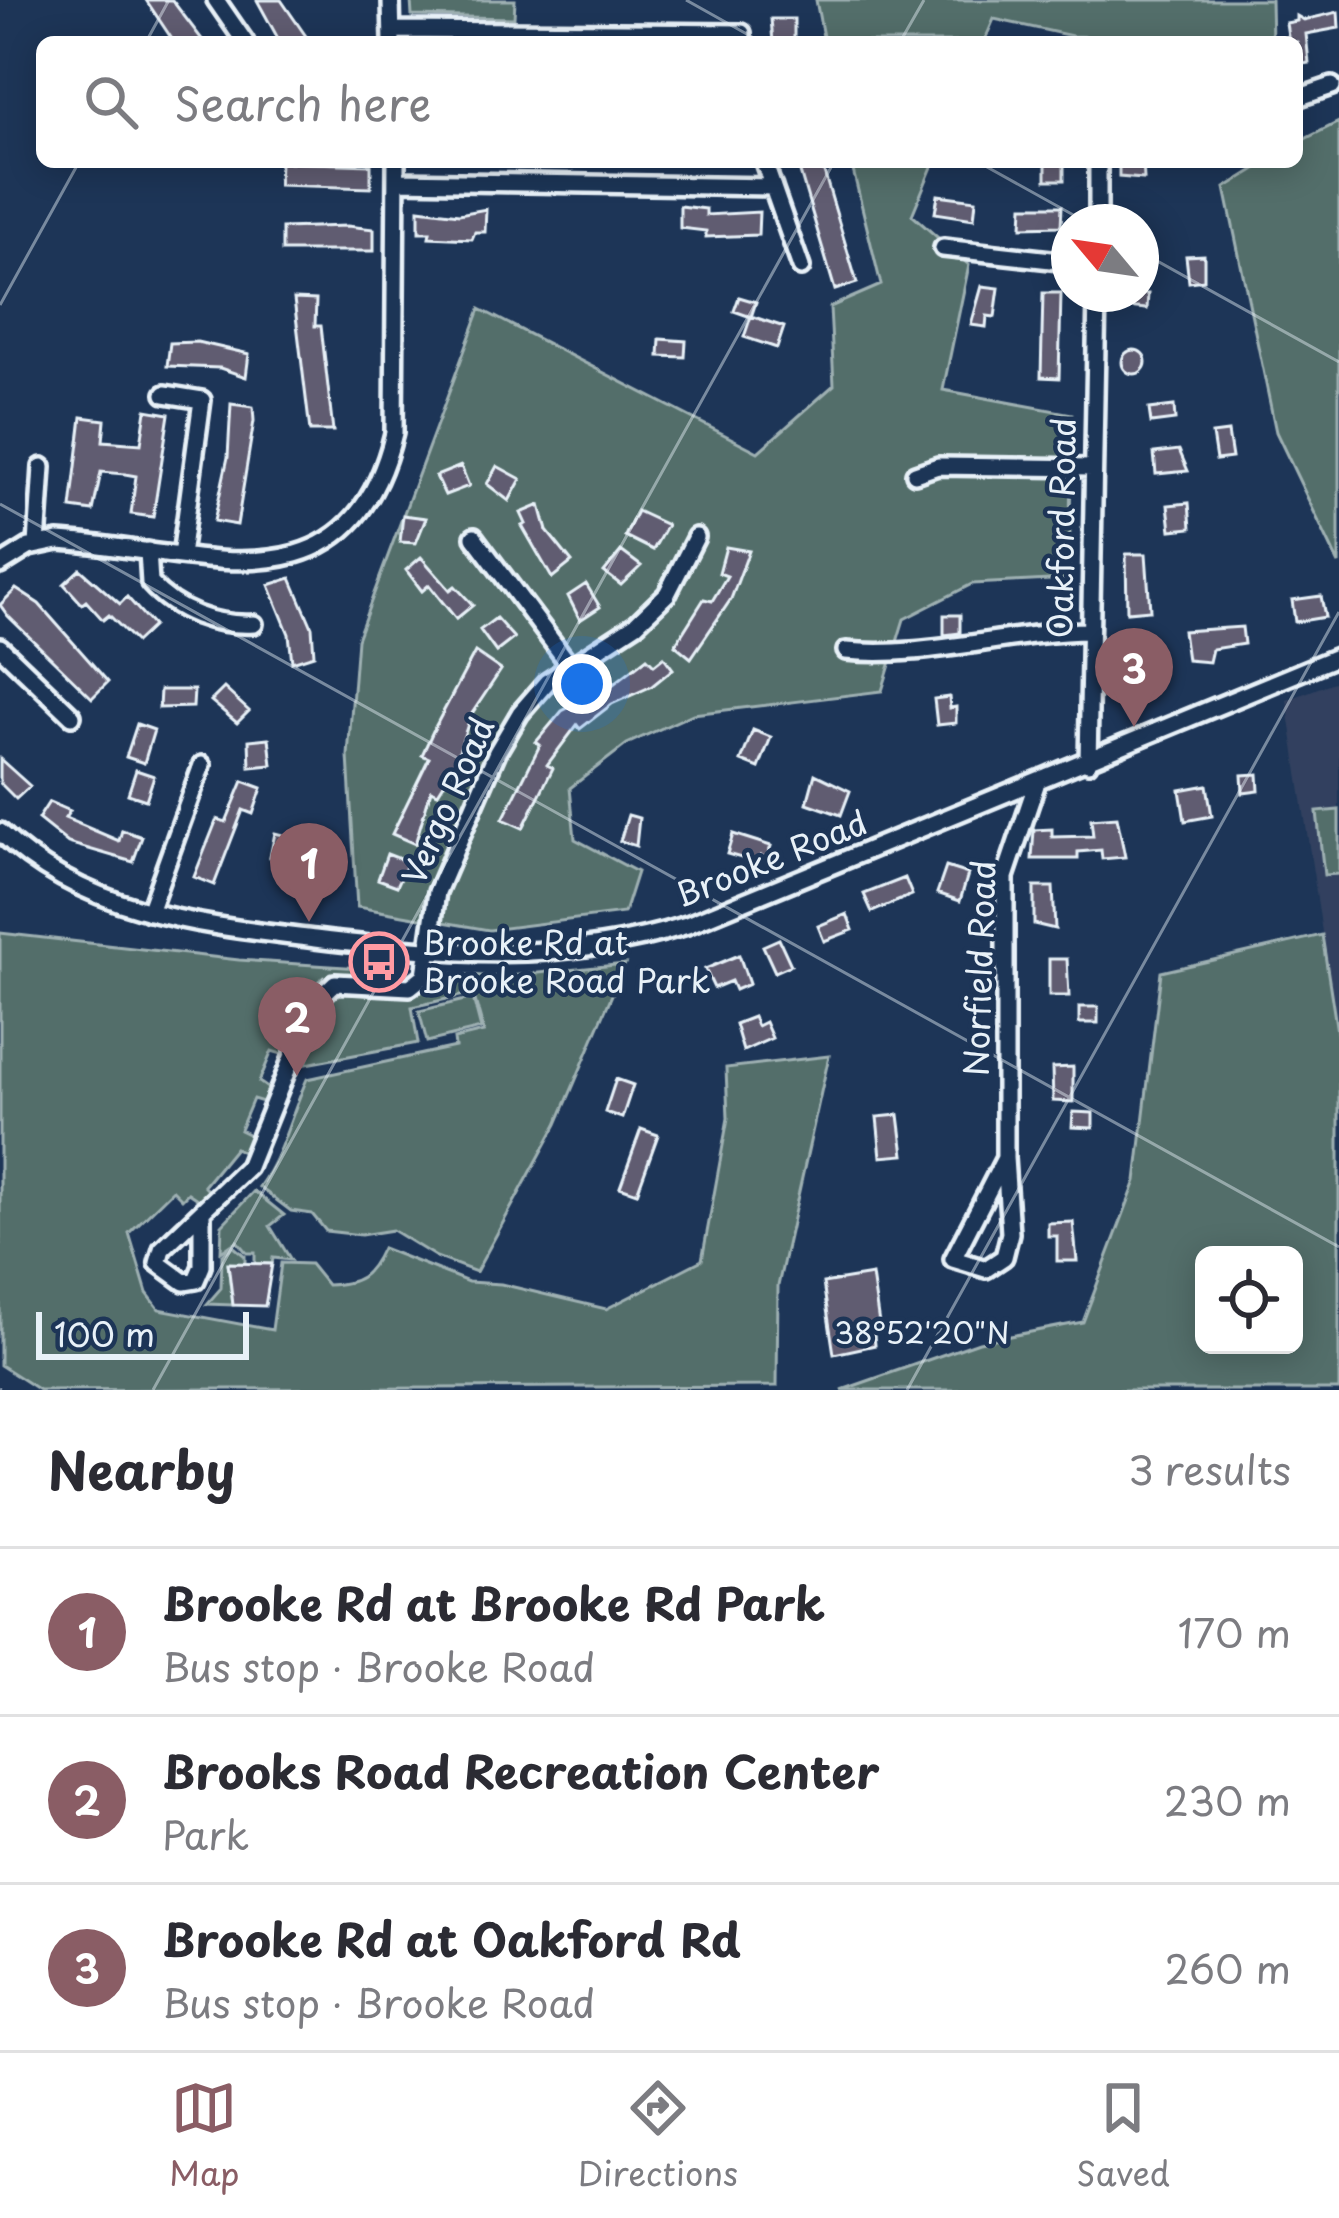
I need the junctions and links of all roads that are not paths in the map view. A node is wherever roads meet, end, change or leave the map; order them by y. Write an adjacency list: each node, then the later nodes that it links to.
1 (215, 0): 3 (street)
2 (391, 0): 4 (street)
3 (241, 36)
4 (392, 36)
5 (1331, 86): 6 (street)
6 (1303, 96)
7 (396, 168): 10 (street)
8 (766, 168): 11 (street)
9 (1098, 168): 12 (street)
10 (397, 181): 11 (street); 25 (street)
11 (773, 187): 15 (street)
12 (1098, 204)
13 (943, 248): 14 (street)
14 (1051, 260)
15 (800, 267)
16 (1096, 312): 19 (street, Oakford Road)
17 (165, 394): 25 (street)
18 (42, 467): 23 (street)
19 (1093, 468): 20 (street); 28 (street, Oakford Road)
20 (915, 474)
21 (474, 537): 32 (street)
22 (696, 537): 32 (street, Vergo Road)
23 (37, 545): 24 (street); 26 (street)
24 (148, 551): 25 (street); 27 (street)
25 (181, 556)
26 (0, 565)
27 (254, 624)
28 (1090, 631): 30 (street); 34 (street, Oakford Road)
29 (0, 646): 33 (street)
30 (846, 651)
31 (1339, 656): 34 (street, Brooke Road)
32 (568, 664): 39 (street, Vergo Road)
33 (71, 716)
34 (1088, 763): 36 (street, Brooke Road)
35 (202, 765): 38 (street)
36 (1036, 785): 39 (street, Brooke Road); 40 (street, Norfield Road)
37 (0, 832): 38 (street, Brooke Road)
38 (149, 912): 39 (street, Brooke Road)
39 (429, 952): 41 (street)
40 (1005, 1158): 40 (street, Norfield Road)
41 (202, 1214)

